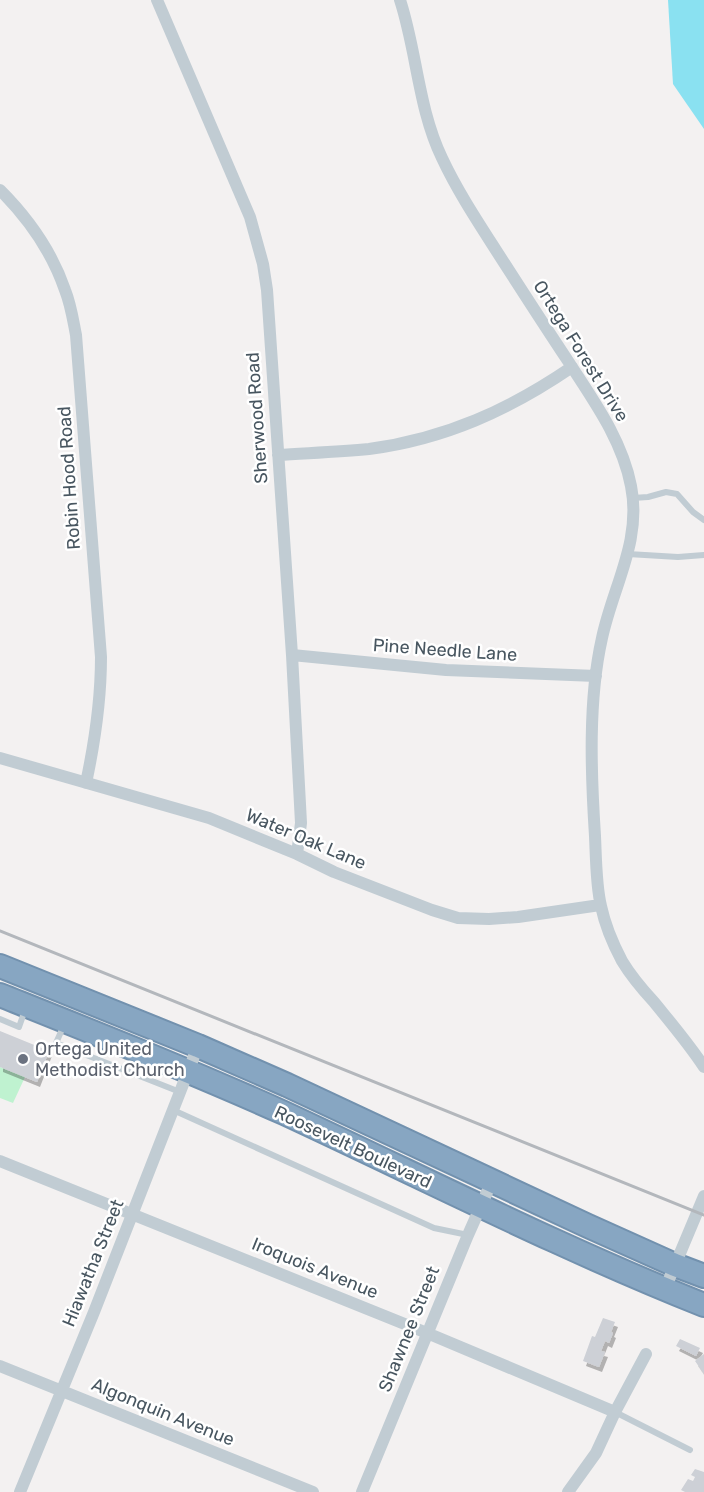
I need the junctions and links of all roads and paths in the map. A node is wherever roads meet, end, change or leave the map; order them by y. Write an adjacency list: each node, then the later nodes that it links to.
1 (157, 0): 5 (street, Sherwood Road)
2 (400, 0): 4 (street, Ortega Forest Drive)
3 (0, 190): 13 (street, Robin Hood Road)
4 (572, 367): 5 (street); 6 (street, Ortega Forest Drive)
5 (278, 455): 10 (street, Sherwood Road)
6 (633, 498): 7 (lane); 8 (street, Ortega Forest Drive)
7 (704, 520)
8 (628, 554): 9 (lane); 11 (street, Ortega Forest Drive)
9 (704, 555)
10 (292, 656): 11 (street, Pine Needle Lane); 14 (street, Sherwood Road)
11 (596, 676): 15 (street, Ortega Forest Drive)
12 (0, 758): 13 (street, Water Oak Lane)
13 (86, 783): 14 (street, Water Oak Lane)
14 (297, 854): 15 (street, Water Oak Lane)
15 (600, 905): 22 (street, Ortega Forest Drive)
16 (0, 966): 21 (highway, Roosevelt Boulevard)
17 (0, 995): 18 (highway, Roosevelt Boulevard)
18 (27, 1006): 19 (lane); 20 (highway, Roosevelt Boulevard)
19 (0, 1019)
20 (65, 1021): 23 (highway, Roosevelt Boulevard); 24 (lane)
21 (198, 1046): 23 (street, Hiawatha Street); 27 (highway, Roosevelt Boulevard)
22 (704, 1067)
23 (188, 1071): 24 (street, Hiawatha Street); 29 (highway, Roosevelt Boulevard)
24 (180, 1092): 25 (street, Hiawatha Street)
25 (173, 1110): 30 (street, Hiawatha Street); 31 (lane)
26 (0, 1161): 30 (street, Iroquois Avenue)
27 (492, 1181): 29 (street, Shawnee Street); 32 (highway, Roosevelt Boulevard)
28 (704, 1196): 32 (street)
29 (480, 1207): 31 (street, Shawnee Street); 34 (highway, Roosevelt Boulevard)
30 (132, 1213): 36 (street, Iroquois Avenue); 39 (street, Hiawatha Street)
31 (468, 1235): 36 (street, Shawnee Street)
32 (675, 1265): 33 (highway, Roosevelt Boulevard); 34 (street)
33 (704, 1276)
34 (665, 1289): 35 (highway, Roosevelt Boulevard)
35 (704, 1305)
36 (427, 1333): 40 (street, Iroquois Avenue); 44 (street, Shawnee Street)
37 (646, 1354): 40 (street)
38 (0, 1366): 39 (street, Algonquin Avenue)
39 (61, 1390): 42 (street, Hiawatha Street); 43 (street, Algonquin Avenue)
40 (615, 1412): 41 (lane); 45 (street)
41 (690, 1450)
42 (20, 1492)
43 (313, 1492)
44 (362, 1492)
45 (568, 1492)

